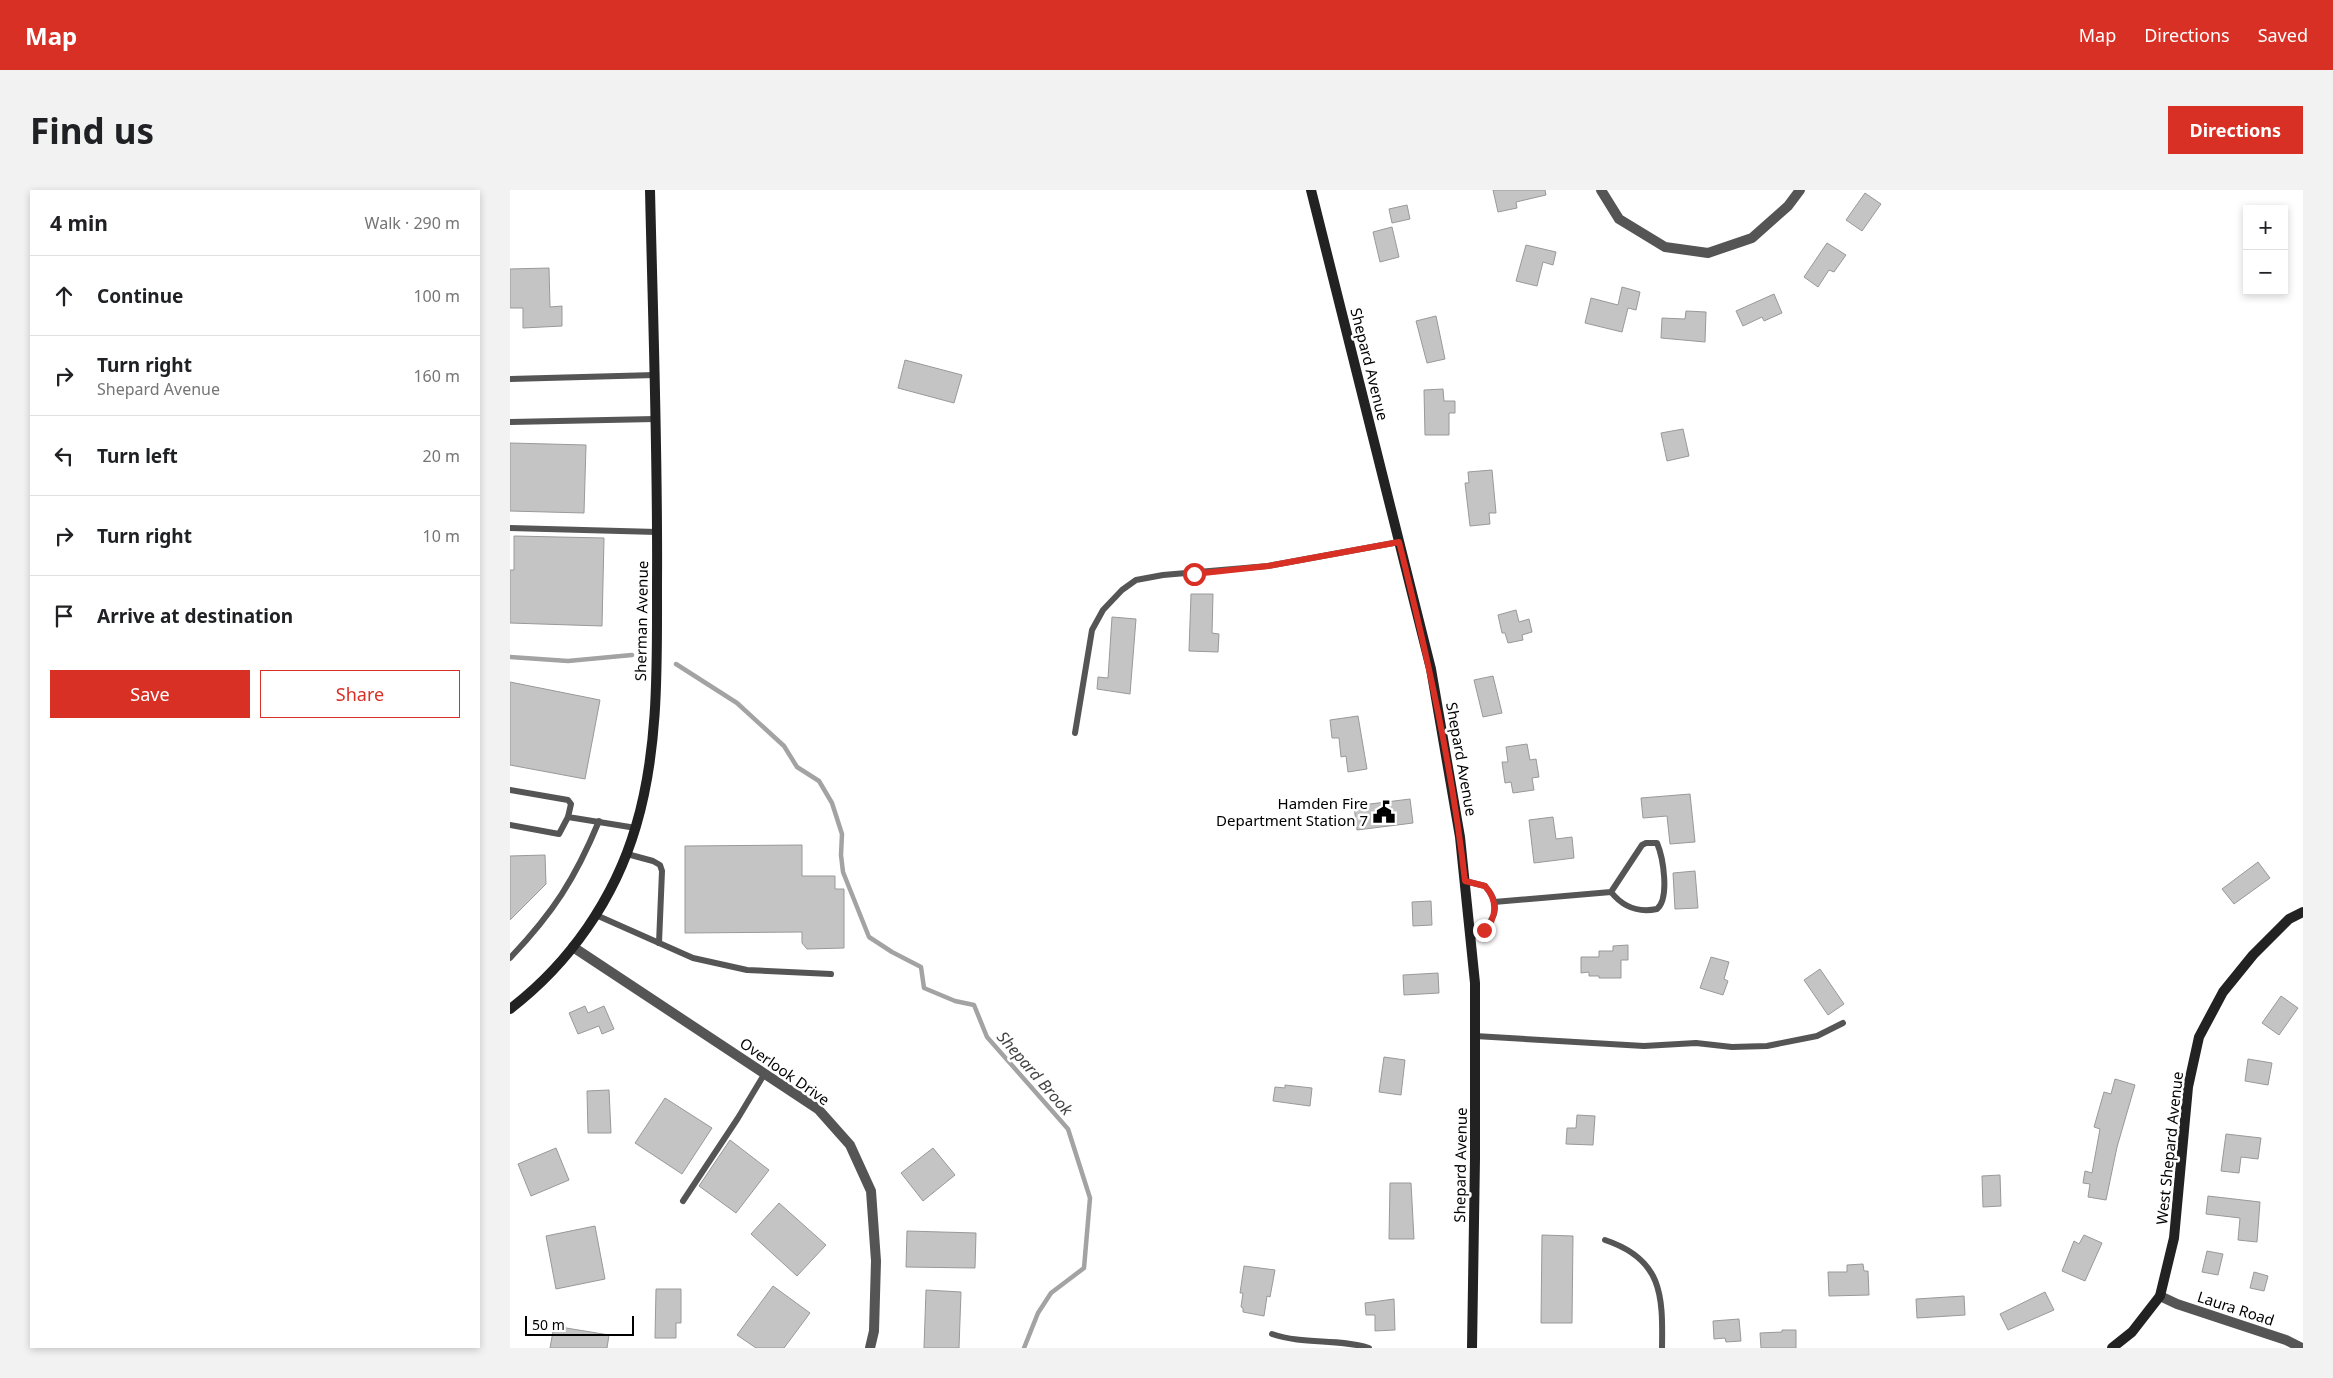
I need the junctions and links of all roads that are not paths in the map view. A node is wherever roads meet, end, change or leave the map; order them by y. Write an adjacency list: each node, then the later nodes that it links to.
1 (650, 190): 5 (main road, Sherman Avenue)
2 (1311, 190): 11 (main road, Shepard Avenue)
3 (1601, 190): 4 (street)
4 (1800, 190)
5 (655, 375): 6 (lane); 7 (main road, Sherman Avenue)
6 (510, 379)
7 (656, 419): 8 (lane); 10 (main road, Sherman Avenue)
8 (510, 422)
9 (510, 528): 10 (lane)
10 (657, 532): 17 (main road, Sherman Avenue)
11 (1399, 542): 12 (lane); 19 (main road, Shepard Avenue)
12 (1075, 733)
13 (510, 790): 14 (lane)
14 (568, 817): 15 (lane); 16 (lane)
15 (599, 821): 17 (lane); 27 (lane)
16 (510, 825)
17 (636, 828): 18 (main road, Sherman Avenue)
18 (626, 854): 23 (main road, Sherman Avenue); 25 (lane)
19 (1465, 881): 21 (lane); 24 (main road, Shepard Avenue)
20 (1611, 892): 20 (lane); 21 (lane)
21 (1494, 902): 24 (lane)
22 (2303, 912): 35 (main road, West Shepard Avenue)
23 (596, 915): 25 (lane); 26 (main road, Sherman Avenue)
24 (1471, 938): 31 (main road, Shepard Avenue)
25 (659, 943): 28 (lane)
26 (573, 947): 29 (main road, Sherman Avenue); 32 (street, Overlook Drive)
27 (510, 958)
28 (831, 974)
29 (510, 1008)
30 (1843, 1022): 31 (lane)
31 (1475, 1036): 39 (main road, Shepard Avenue)
32 (765, 1073): 33 (lane); 37 (street, Overlook Drive)
33 (683, 1200)
34 (1605, 1240): 40 (lane)
35 (2160, 1296): 41 (main road, West Shepard Avenue); 42 (street, Laura Road)
36 (1272, 1334): 38 (lane)
37 (870, 1348)
38 (1369, 1348)
39 (1472, 1348)
40 (1662, 1348)
41 (2112, 1348)
42 (2302, 1348)

